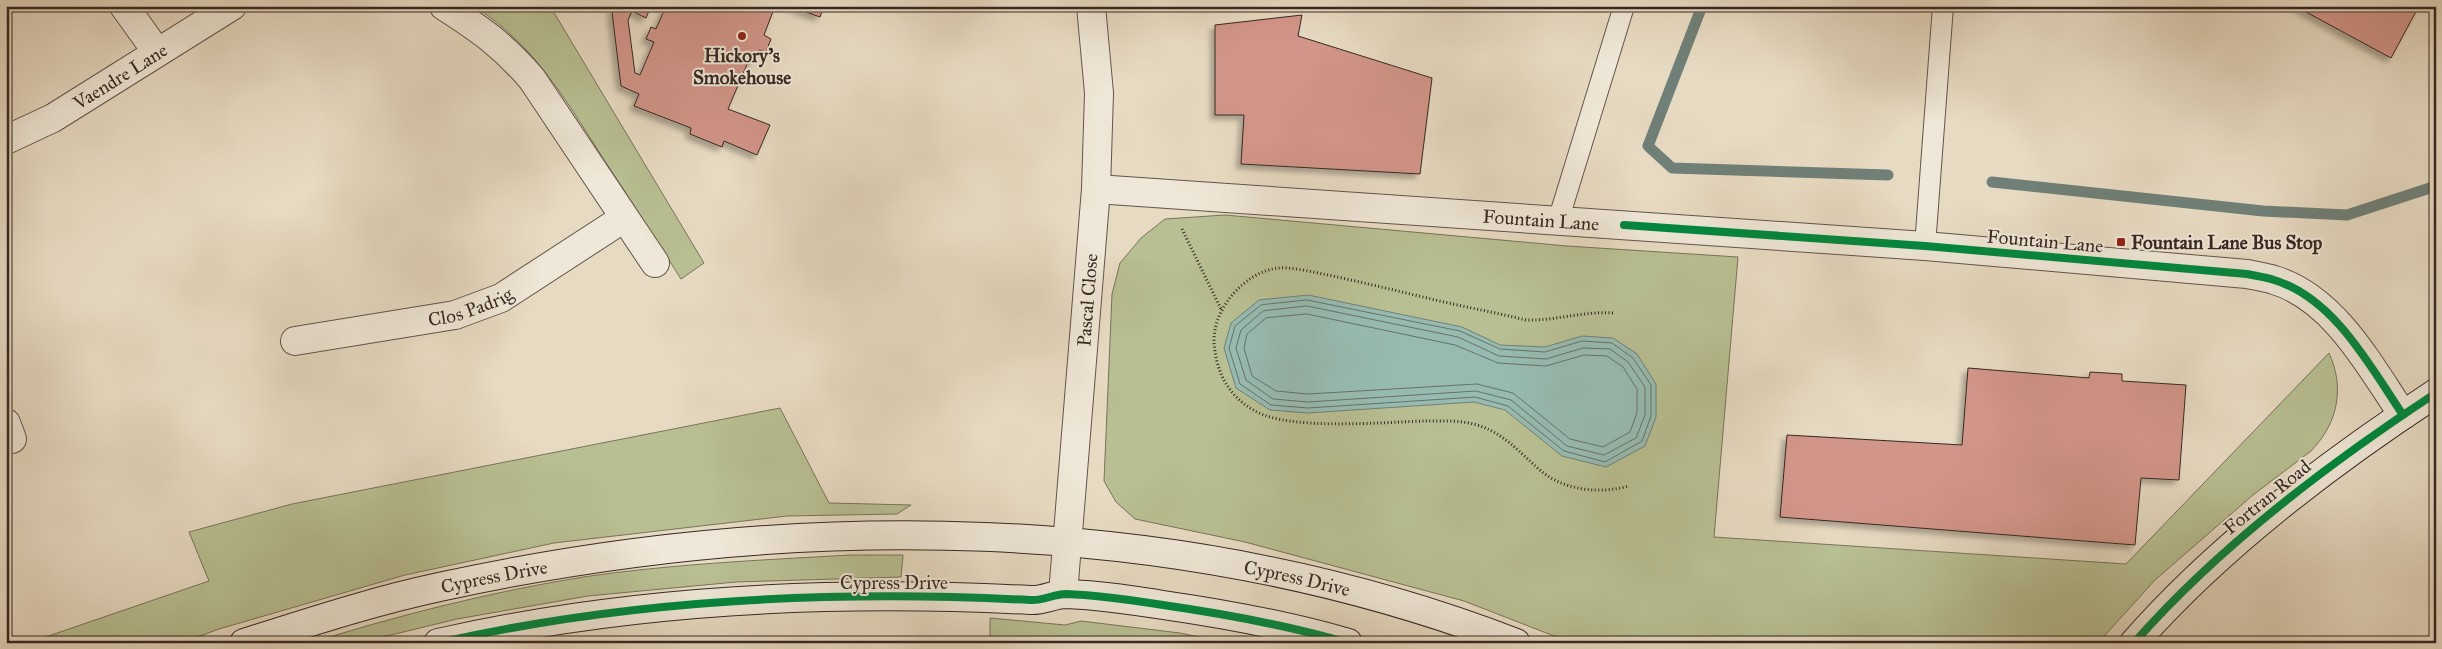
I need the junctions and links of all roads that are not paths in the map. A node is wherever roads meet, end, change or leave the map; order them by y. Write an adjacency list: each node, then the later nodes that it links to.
1 (124, 6): 7 (street)
2 (232, 6): 7 (street, Vaendre Lane)
3 (444, 6): 10 (street)
4 (1091, 6): 9 (street, Pascal Close)
5 (1624, 6): 11 (lane)
6 (1943, 6): 12 (lane)
7 (157, 52): 8 (street, Vaendre Lane)
8 (6, 140)
9 (1096, 189): 11 (street, Fountain Lane); 17 (street, Pascal Close)
10 (624, 218): 13 (street); 14 (street, Clos Padrig)
11 (1558, 221): 12 (street, Fountain Lane)
12 (1925, 246): 16 (street, Fountain Lane)
13 (654, 263)
14 (294, 341)
15 (2436, 393): 16 (street, Fortran Road)
16 (2403, 415): 23 (street, Fortran Road)
17 (1067, 543): 18 (street, Pascal Close); 19 (street, Cypress Drive); 22 (street, Cypress Drive)
18 (1063, 594): 20 (street, Cypress Drive); 21 (street, Cypress Drive)
19 (244, 643)
20 (438, 643)
21 (1348, 643)
22 (1516, 643)
23 (2134, 643)

